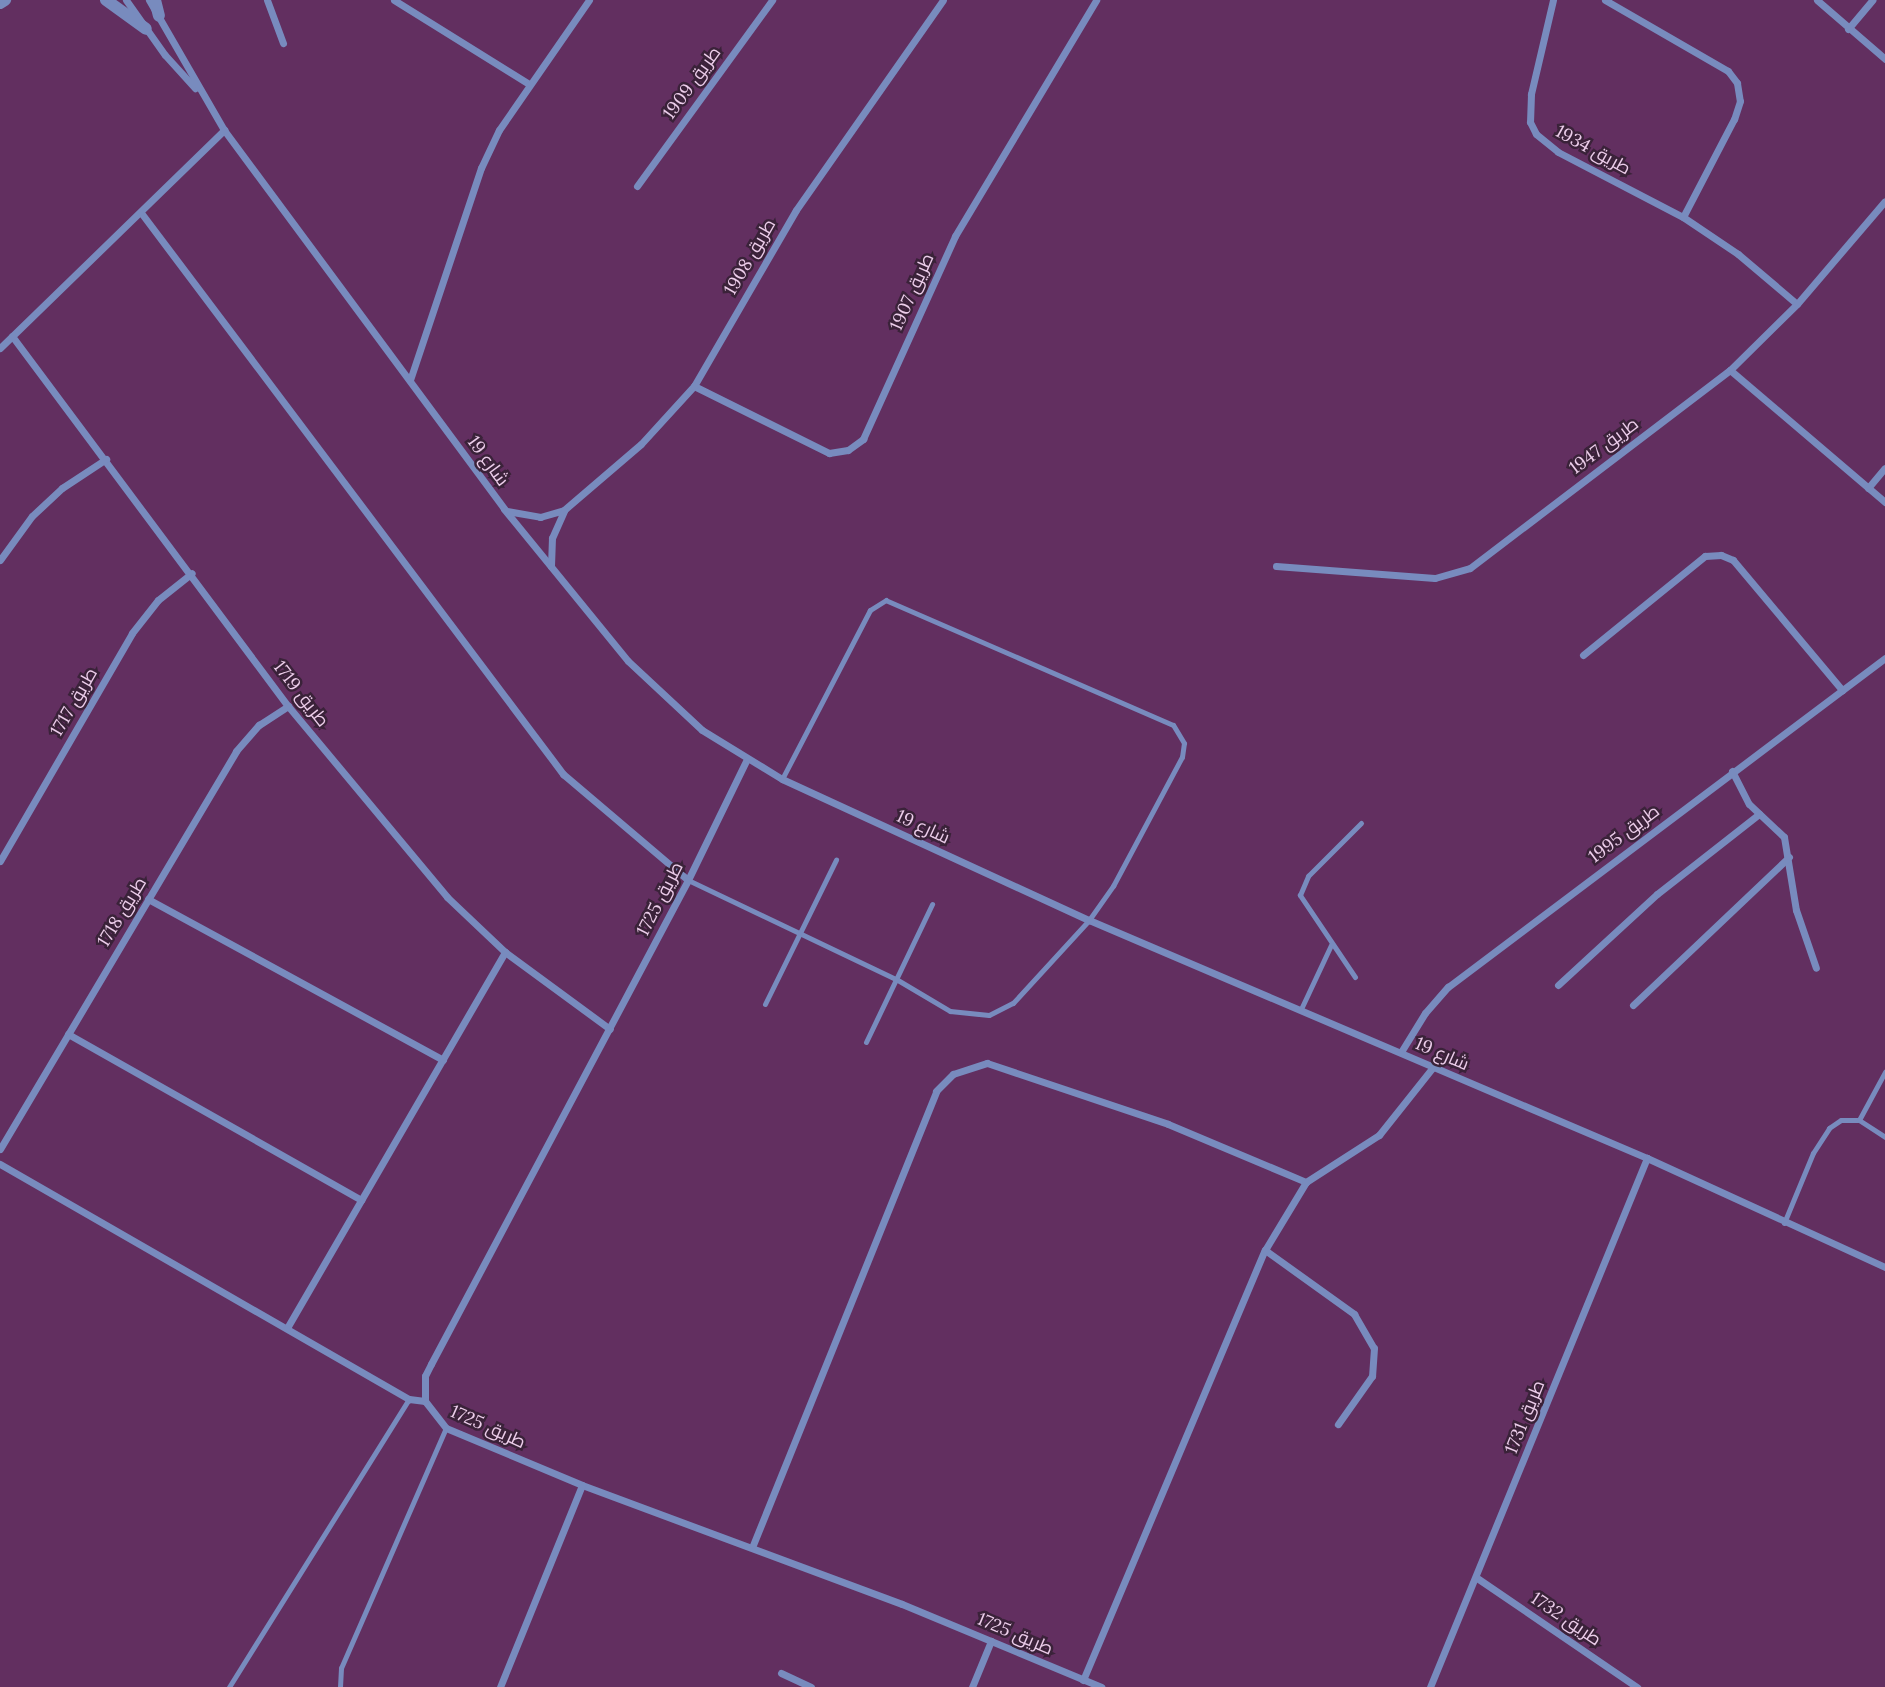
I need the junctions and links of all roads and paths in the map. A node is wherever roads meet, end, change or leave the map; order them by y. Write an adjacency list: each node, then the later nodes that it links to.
1 (5, 0): 16 (street)
2 (106, 0): 18 (street)
3 (127, 0): 18 (street, شارع 19)
4 (149, 0): 17 (street, شارع 19)
5 (155, 0): 17 (street)
6 (267, 0): 20 (street)
7 (394, 0): 22 (street)
8 (589, 0): 22 (street)
9 (772, 0): 25 (street, طريق 1909)
10 (943, 0): 34 (street, طريق 1908)
11 (1096, 0): 34 (street, طريق 1907)
12 (1553, 0): 28 (street, طريق 1934)
13 (1605, 0): 28 (street)
14 (1817, 0): 19 (street)
15 (1872, 0): 19 (street)
16 (0, 2)
17 (159, 16): 23 (street, شارع 19)
18 (146, 29): 23 (street, شارع 19)
19 (1848, 29): 21 (street)
20 (283, 43)
21 (1885, 59)
22 (529, 84): 33 (street)
23 (198, 90): 24 (street, شارع 19)
24 (224, 130): 27 (street); 33 (street, شارع 19)
25 (637, 186)
26 (1885, 201): 29 (street, طريق 1947)
27 (142, 214): 30 (street); 57 (street)
28 (1683, 217): 29 (street, طريق 1934)
29 (1797, 304): 32 (street, طريق 1947)
30 (12, 336): 31 (street); 35 (street, طريق 1719)
31 (0, 348)
32 (1730, 370): 37 (street); 42 (street, طريق 1947)
33 (410, 380): 39 (street, شارع 19)
34 (694, 386): 40 (street, طريق 1908)
35 (106, 459): 41 (street); 44 (street, طريق 1719)
36 (1885, 468): 37 (street)
37 (1868, 488): 38 (street)
38 (1885, 502)
39 (504, 509): 40 (street, طريق 1908); 43 (street, شارع 19)
40 (564, 510): 43 (street, طريق 1908)
41 (0, 560)
42 (1276, 566)
43 (551, 569): 49 (street, شارع 19)
44 (192, 573): 48 (street, طريق 1719); 56 (street, طريق 1717)
45 (1583, 655): 47 (street)
46 (1885, 658): 47 (street, طريق 1995)
47 (1842, 690): 50 (street, طريق 1995)
48 (288, 706): 58 (street, طريق 1718); 63 (street, طريق 1719)
49 (746, 761): 51 (street, شارع 19); 57 (street, طريق 1725)
50 (1732, 771): 52 (street); 74 (street, طريق 1995)
51 (782, 779): 60 (street, شارع 19); 60 (lane)
52 (1759, 814): 54 (street); 67 (street)
53 (1361, 823): 62 (lane)
54 (1789, 857): 64 (street); 69 (street)
55 (836, 860): 61 (lane)
56 (0, 861)
57 (688, 880): 61 (lane); 71 (street, طريق 1725)
58 (148, 899): 72 (street, طريق 1718); 75 (street)
59 (932, 904): 66 (lane)
60 (1089, 920): 66 (lane); 70 (street, شارع 19)
61 (800, 934): 66 (lane); 68 (lane)
62 (1331, 945): 65 (lane); 70 (lane)
63 (505, 953): 71 (street, طريق 1719); 75 (street)
64 (1816, 968)
65 (1355, 977)
66 (896, 979): 73 (lane)
67 (1558, 985)
68 (765, 1004)
69 (1633, 1005)
70 (1301, 1009): 74 (street, شارع 19)
71 (610, 1029): 90 (street, طريق 1725)
72 (68, 1034): 80 (street, طريق 1718); 84 (street)
73 (866, 1042)
74 (1401, 1052): 76 (street, شارع 19)
75 (443, 1060): 84 (street)
76 (1433, 1067): 81 (street, شارع 19); 83 (street)
77 (1885, 1072): 78 (lane)
78 (1859, 1120): 79 (lane); 85 (lane)
79 (1885, 1137)
80 (0, 1149)
81 (1647, 1158): 85 (street, شارع 19); 95 (street, طريق 1731)
82 (0, 1164): 88 (street)
83 (1306, 1182): 86 (street); 94 (street)
84 (361, 1200): 88 (street)
85 (1784, 1223): 87 (street, شارع 19)
86 (1265, 1250): 91 (street); 98 (street)
87 (1885, 1266)
88 (287, 1328): 89 (street)
89 (409, 1399): 90 (street); 99 (lane)
90 (425, 1401): 92 (street, طريق 1725)
91 (1338, 1424)
92 (446, 1428): 93 (street, طريق 1725); 100 (lane)
93 (582, 1485): 94 (street, طريق 1725); 101 (street)
94 (753, 1545): 96 (street, طريق 1725)
95 (1477, 1578): 105 (street, طريق 1731); 106 (street, طريق 1732)
96 (991, 1641): 98 (street, طريق 1725); 103 (street)
97 (781, 1673): 102 (street)
98 (1083, 1680): 104 (street, طريق 1725)
99 (229, 1687)
100 (340, 1687)
101 (500, 1687)
102 (811, 1687)
103 (972, 1687)
104 (1101, 1687)
105 (1430, 1687)
106 (1637, 1687)

